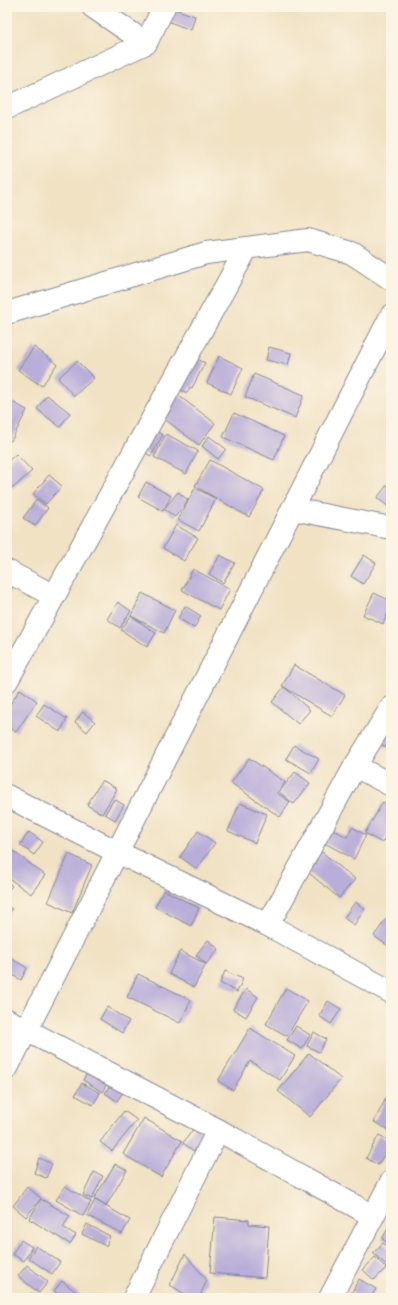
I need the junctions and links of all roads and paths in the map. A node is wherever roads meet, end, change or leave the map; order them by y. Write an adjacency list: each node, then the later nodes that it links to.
1 (93, 7): 3 (street)
2 (164, 7): 3 (street)
3 (146, 43): 4 (street)
4 (7, 108)
5 (247, 248): 6 (street); 7 (street); 12 (street)
6 (391, 279)
7 (7, 313)
8 (391, 316): 9 (street)
9 (292, 509): 10 (street); 18 (street)
10 (391, 528)
11 (7, 571): 12 (street)
12 (54, 596): 13 (street)
13 (7, 681)
14 (391, 708): 15 (street)
15 (355, 766): 16 (street); 19 (street)
16 (391, 785)
17 (7, 796): 18 (street)
18 (117, 852): 19 (street); 22 (street)
19 (268, 925): 20 (street)
20 (391, 992)
21 (7, 1020): 22 (street)
22 (27, 1029): 23 (street); 24 (street)
23 (7, 1068)
24 (218, 1130): 26 (street); 27 (street)
25 (391, 1182): 26 (street)
26 (373, 1216): 28 (street)
27 (134, 1298)
28 (330, 1298)

